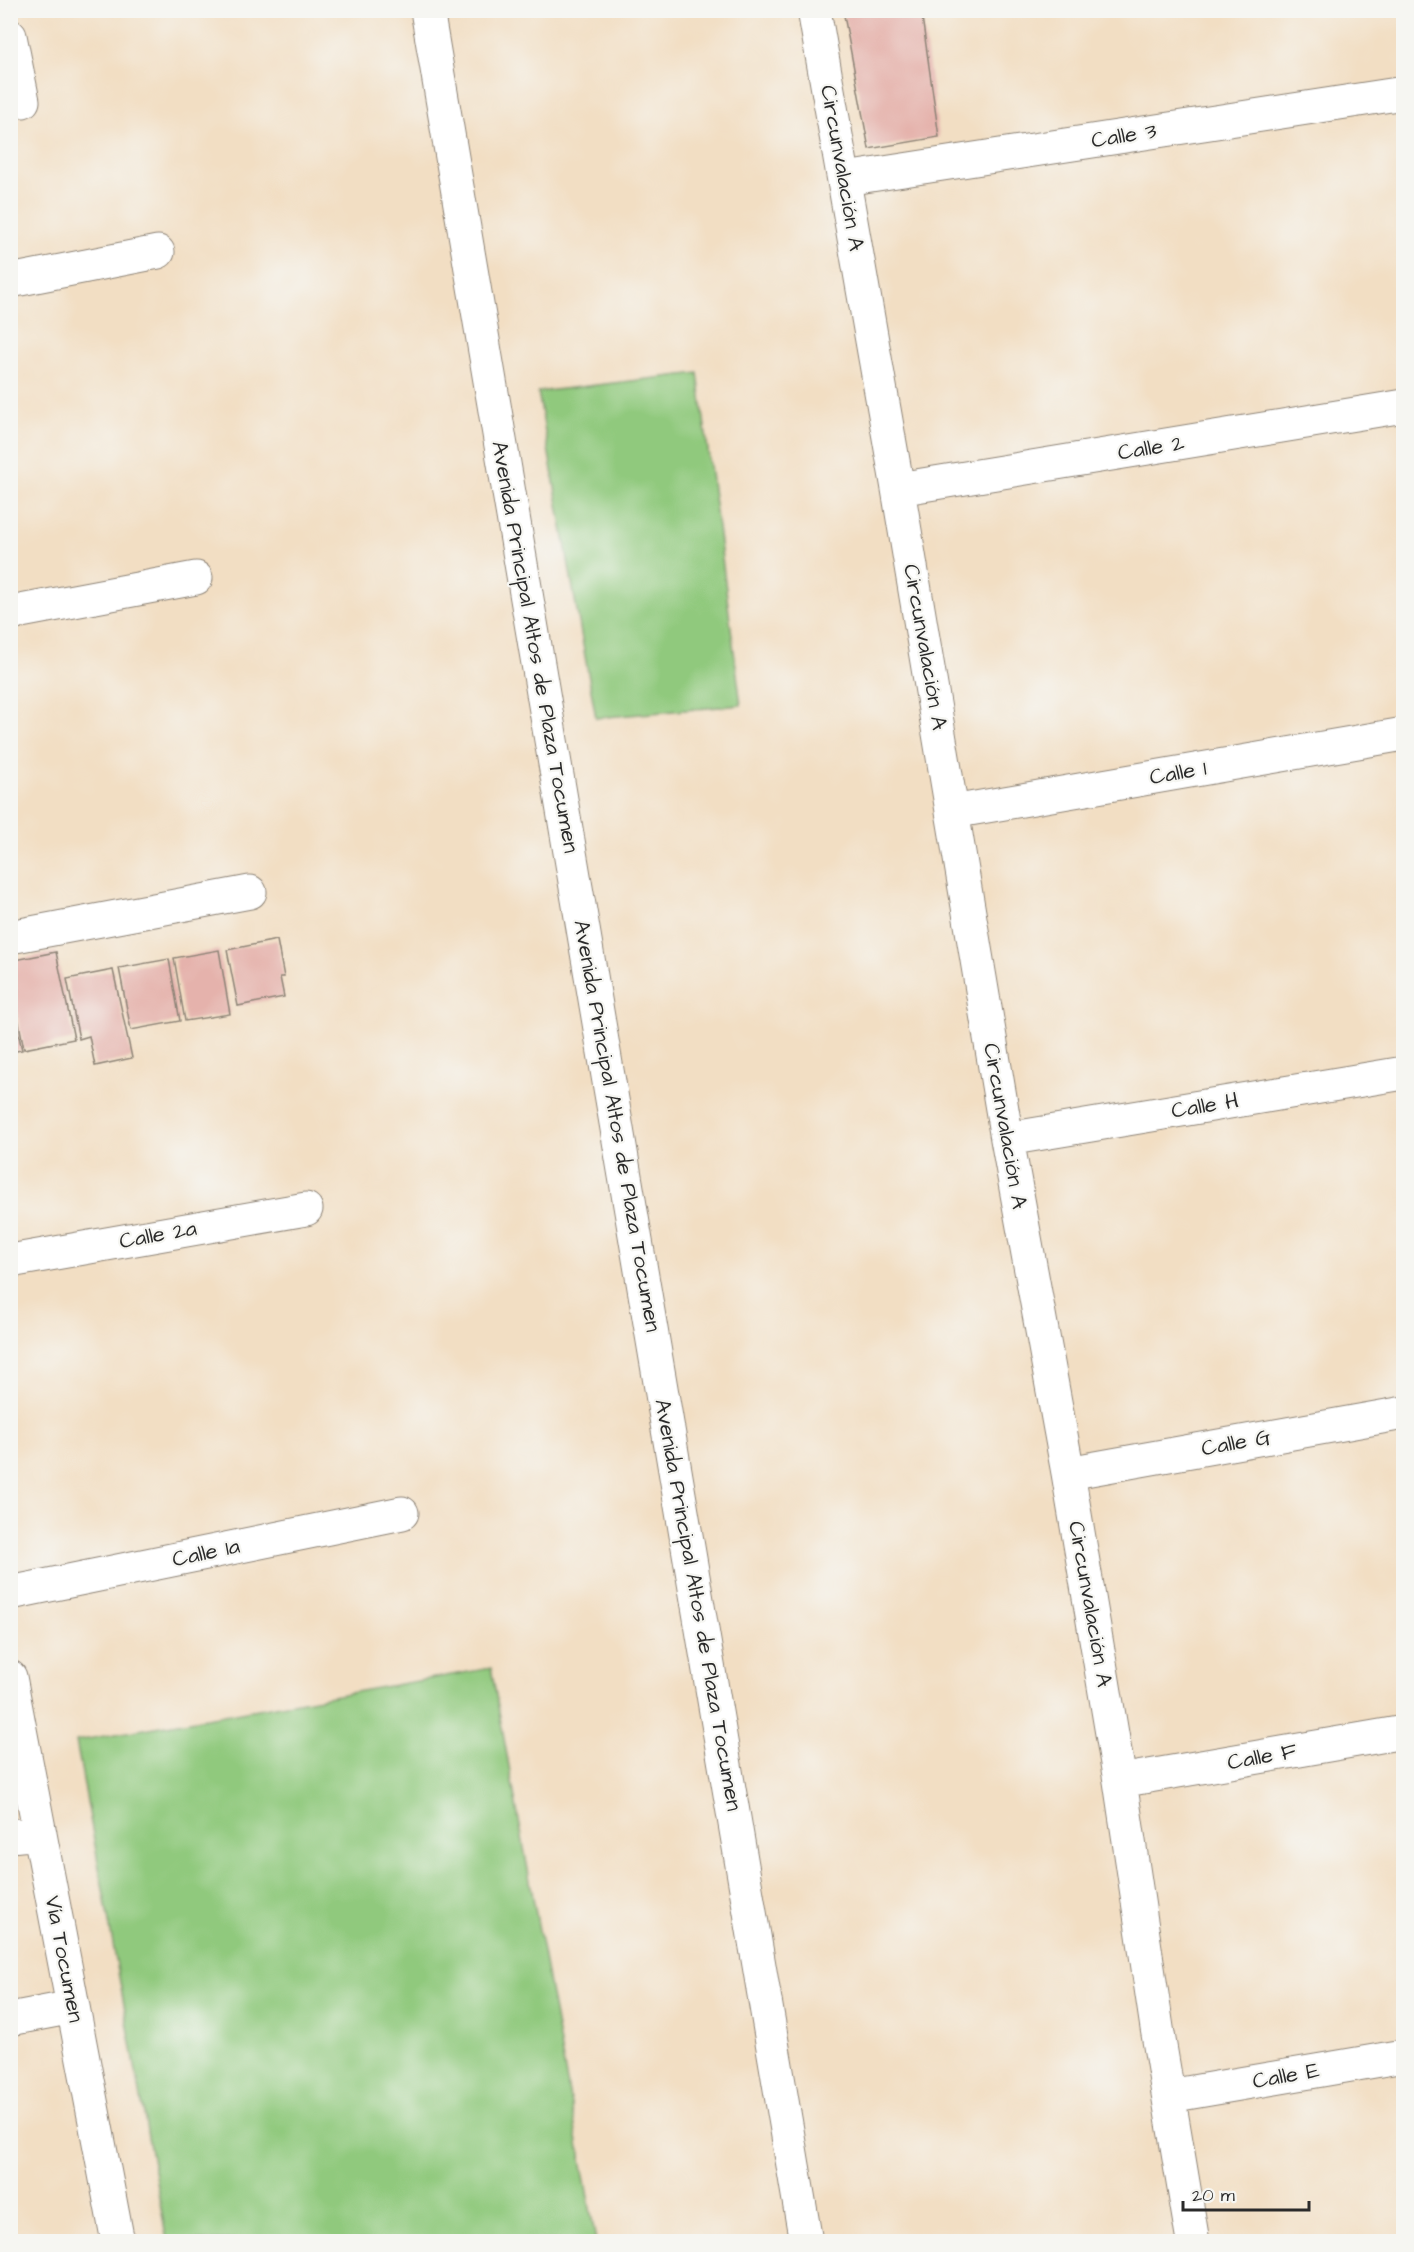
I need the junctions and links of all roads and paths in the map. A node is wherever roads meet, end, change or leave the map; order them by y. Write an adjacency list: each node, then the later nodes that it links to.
1 (427, 10): 34 (street, Avenida Principal Altos de Plaza Tocumen)
2 (814, 10): 6 (street, Circunvalación A)
3 (10, 36): 5 (street)
4 (1404, 93): 6 (street, Calle 3)
5 (22, 101)
6 (845, 179): 10 (street, Circunvalación A)
7 (158, 252): 8 (street)
8 (10, 281)
9 (1404, 406): 10 (street, Calle 2)
10 (898, 489): 14 (street, Circunvalación A)
11 (196, 578): 12 (street)
12 (10, 613)
13 (1404, 734): 14 (street, Calle 1)
14 (952, 812): 18 (street, Circunvalación A)
15 (250, 892): 16 (street)
16 (10, 937)
17 (1404, 1073): 18 (street, Calle H)
18 (1006, 1139): 22 (street, Circunvalación A)
19 (306, 1209): 20 (street, Calle 2a)
20 (10, 1261)
21 (1404, 1413): 22 (street, Calle G)
22 (1068, 1473): 27 (street, Circunvalación A)
23 (402, 1513): 24 (street, Calle 1a)
24 (10, 1593)
25 (10, 1677): 28 (street, Vía Tocumen)
26 (1404, 1732): 27 (street, Calle F)
27 (1120, 1781): 32 (street, Circunvalación A)
28 (25, 1834): 29 (street, Vía Tocumen)
29 (73, 2007): 30 (street); 33 (street, Vía Tocumen)
30 (10, 2019)
31 (1404, 2056): 32 (street, Calle E)
32 (1169, 2096): 35 (street, Circunvalación A)
33 (118, 2241)
34 (806, 2241)
35 (1193, 2241)

